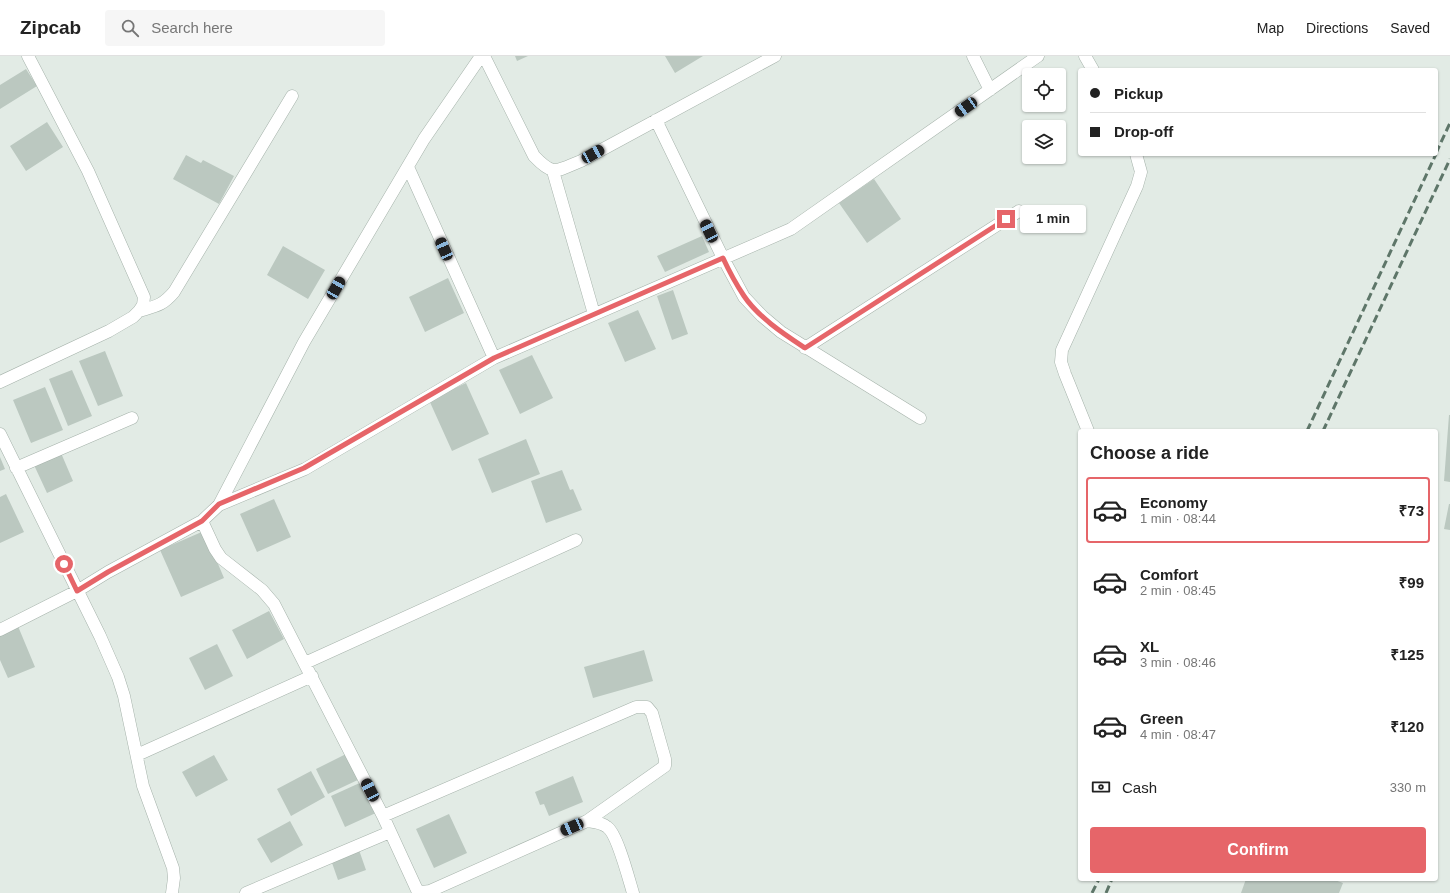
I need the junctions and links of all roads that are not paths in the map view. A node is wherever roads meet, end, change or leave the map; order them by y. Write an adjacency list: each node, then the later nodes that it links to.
1 (28, 56): 17 (street)
2 (481, 56): 13 (street)
3 (484, 56): 14 (street)
4 (775, 56): 11 (street)
5 (973, 56): 9 (street)
6 (1038, 56): 9 (street)
7 (1085, 56): 8 (street)
8 (1092, 68)
9 (990, 90): 16 (street)
10 (292, 96): 17 (street)
11 (656, 120): 14 (street); 16 (street)
12 (1137, 156): 24 (street)
13 (408, 167): 20 (street); 27 (street)
14 (553, 171): 18 (street)
15 (1020, 210): 19 (street)
16 (723, 258): 18 (street); 19 (street)
17 (139, 311): 21 (street)
18 (594, 314): 20 (street)
19 (805, 348): 23 (street)
20 (494, 358): 27 (street)
21 (0, 382)
22 (132, 418): 26 (street)
23 (920, 418)
24 (1087, 429)
25 (0, 434): 26 (street)
26 (16, 468): 30 (street)
27 (219, 504): 28 (street)
28 (202, 521): 30 (street); 32 (street)
29 (576, 540): 32 (street)
30 (77, 591): 31 (street); 34 (street)
31 (0, 630)
32 (306, 663): 33 (street)
33 (312, 676): 34 (street); 35 (street)
34 (137, 755): 38 (street)
35 (383, 816): 36 (street); 37 (street)
36 (586, 821): 40 (street); 41 (street)
37 (390, 832): 39 (street); 40 (street)
38 (172, 893)
39 (246, 893)
40 (422, 893)
41 (633, 893)

